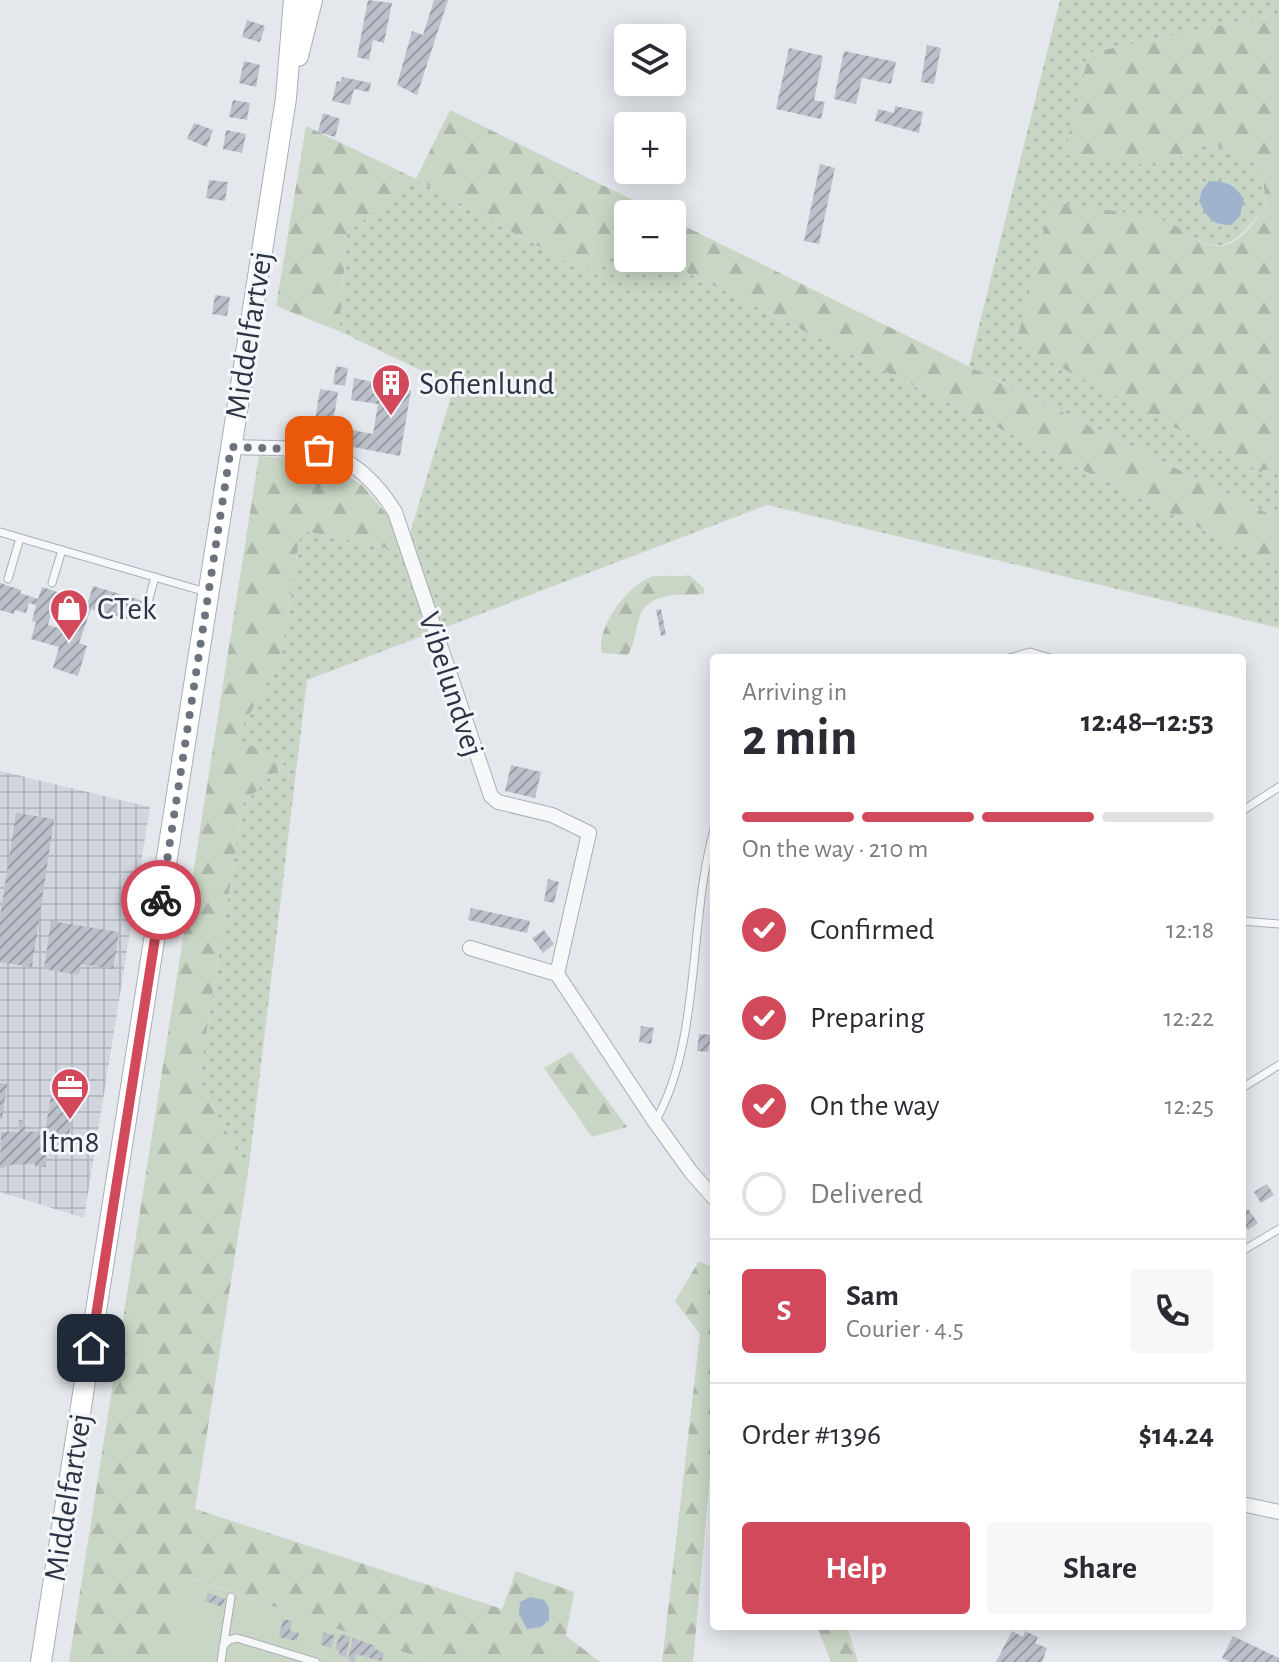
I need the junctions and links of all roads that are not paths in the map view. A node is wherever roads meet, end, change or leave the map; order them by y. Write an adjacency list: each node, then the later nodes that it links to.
1 (294, 0): 3 (main road, Middelfartvej)
2 (312, 0): 3 (main road, Middelfartvej)
3 (286, 98): 4 (main road, Middelfartvej)
4 (231, 447): 11 (main road, Middelfartvej); 19 (street, Vibelundvej)
5 (0, 532): 6 (lane)
6 (20, 538): 7 (lane); 9 (lane)
7 (62, 550): 8 (lane); 10 (lane)
8 (155, 577): 11 (lane); 12 (lane)
9 (8, 579)
10 (52, 583)
11 (208, 593): 31 (main road, Middelfartvej)
12 (148, 602)
13 (1279, 787): 14 (lane)
14 (1246, 808)
15 (710, 853): 22 (lane)
16 (1246, 921): 17 (lane)
17 (1279, 924)
18 (470, 948): 19 (street)
19 (557, 974): 22 (street)
20 (1279, 1065): 21 (lane)
21 (1246, 1086)
22 (655, 1122): 23 (street)
23 (710, 1193)
24 (1279, 1229): 25 (lane)
25 (1246, 1249)
26 (1246, 1505): 27 (street)
27 (1279, 1512)
28 (231, 1597): 29 (lane)
29 (223, 1646): 30 (lane); 32 (lane)
30 (292, 1658): 33 (lane)
31 (41, 1662)
32 (221, 1662)
33 (316, 1662)

